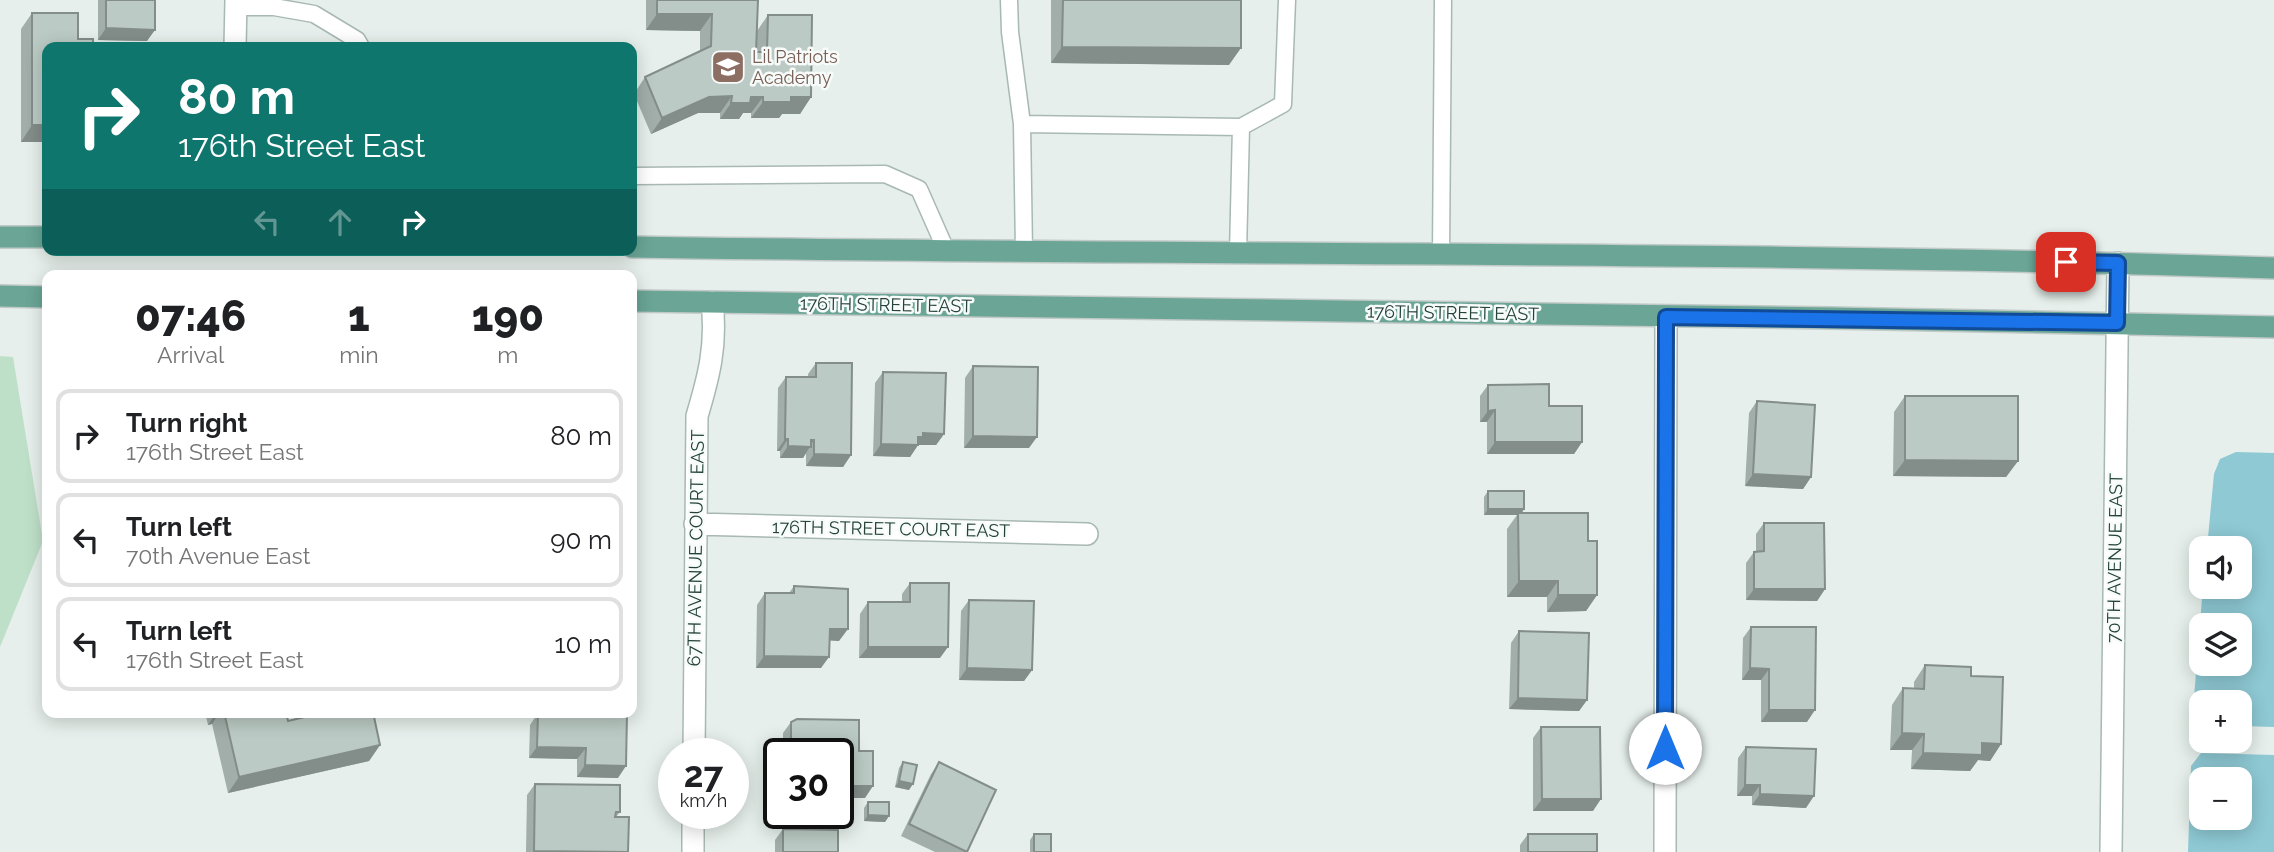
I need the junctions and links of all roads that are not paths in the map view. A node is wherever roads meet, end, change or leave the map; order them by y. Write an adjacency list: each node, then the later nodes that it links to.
1 (1009, 0): 7 (lane)
2 (1287, 0): 8 (lane)
3 (1443, 0): 16 (lane)
4 (236, 4): 5 (street); 6 (lane)
5 (235, 42)
6 (358, 42)
7 (1021, 124): 8 (lane); 14 (lane)
8 (1241, 127): 15 (lane)
9 (637, 176): 13 (lane)
10 (0, 237): 11 (main road)
11 (42, 237)
12 (637, 247): 13 (main road)
13 (946, 250): 14 (main road)
14 (1024, 251): 15 (main road)
15 (1238, 253): 16 (main road)
16 (1441, 255): 17 (main road)
17 (2118, 263): 18 (main road); 24 (street, 70TH AVENUE EAST)
18 (2274, 268)
19 (0, 296): 20 (main road)
20 (42, 297)
21 (637, 302): 22 (main road, 176TH STREET EAST)
22 (712, 302): 23 (main road, 176TH STREET EAST); 26 (street, 67TH AVENUE COURT EAST)
23 (1666, 317): 24 (main road, 176TH STREET EAST); 31 (street)
24 (2117, 323): 25 (main road, 176TH STREET EAST); 32 (street, 70TH AVENUE EAST)
25 (2274, 327)
26 (695, 524): 27 (street, 176TH STREET COURT EAST); 28 (street, 67TH AVENUE COURT EAST)
27 (1087, 534)
28 (694, 738)
29 (693, 829): 30 (street)
30 (693, 852)
31 (1665, 852)
32 (2111, 852)

